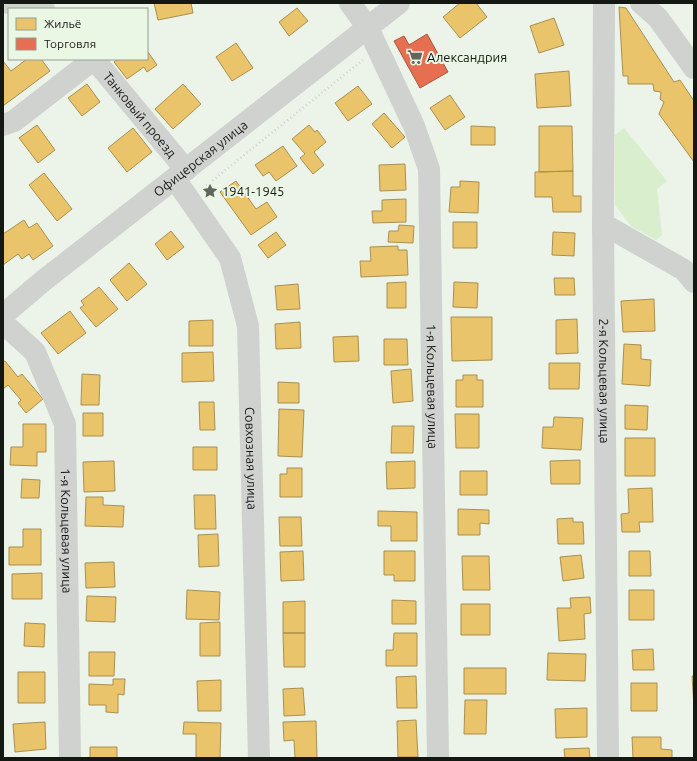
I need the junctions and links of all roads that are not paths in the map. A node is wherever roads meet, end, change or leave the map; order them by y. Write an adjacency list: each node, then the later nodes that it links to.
1 (8, 3): 2 (street)
2 (25, 3)
3 (350, 3): 7 (street, 1-я Кольцевая улица)
4 (399, 3): 7 (street, Офицерская улица)
5 (604, 3): 13 (street, 2-я Кольцевая улица)
6 (641, 3): 10 (street)
7 (368, 28): 12 (street, Офицерская улица); 19 (street, 1-я Кольцевая улица)
8 (93, 60): 11 (street)
9 (95, 60): 12 (street, Танковый проезд)
10 (694, 68)
11 (3, 125)
12 (181, 174): 15 (street, Офицерская улица); 18 (street, Совхозная улица)
13 (603, 224): 14 (street); 20 (street, 2-я Кольцевая улица)
14 (694, 282)
15 (3, 315)
16 (3, 323): 17 (street, 1-я Кольцевая улица)
17 (70, 758)
18 (259, 758)
19 (438, 758)
20 (608, 758)

